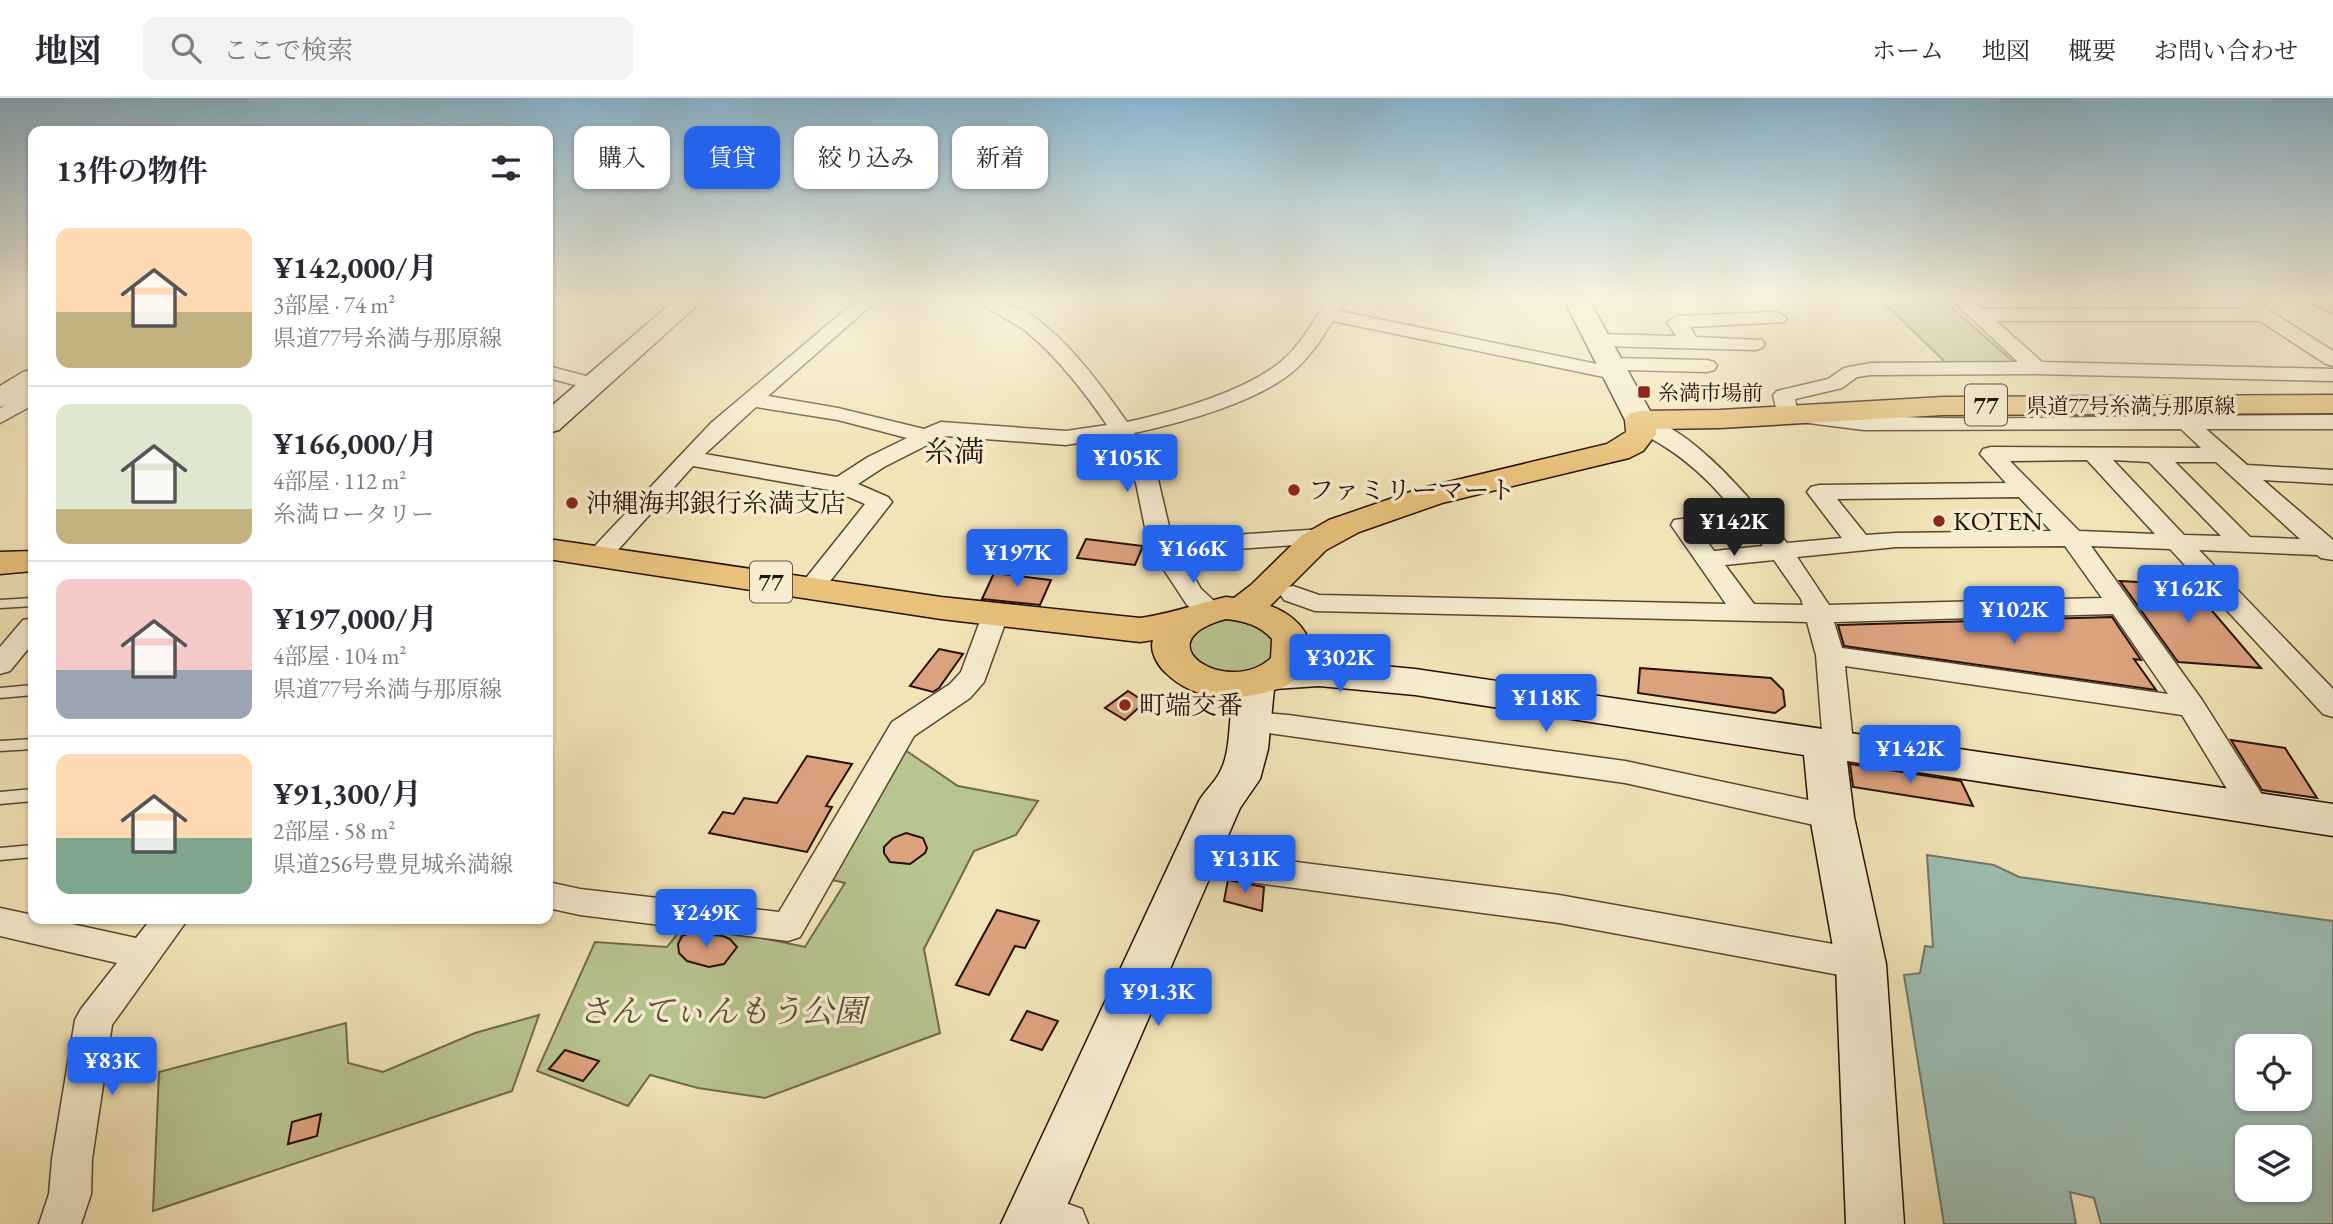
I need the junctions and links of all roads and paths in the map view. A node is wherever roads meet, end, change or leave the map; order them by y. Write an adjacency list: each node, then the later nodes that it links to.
1 (630, 353): 15 (street)
2 (807, 353): 19 (street)
3 (1059, 353): 29 (street)
4 (1301, 353): 29 (street)
5 (1540, 353): 10 (street)
6 (1605, 353): 10 (street)
7 (2020, 353): 9 (street)
8 (1707, 366): 10 (street)
9 (2037, 368): 11 (street); 16 (street)
10 (1615, 369): 28 (street)
11 (2207, 372): 13 (street); 20 (street)
12 (553, 373): 15 (street)
13 (2333, 375)
14 (28, 381): 17 (street)
15 (594, 384): 27 (street)
16 (1827, 386): 22 (street); 25 (street)
17 (0, 398)
18 (28, 399): 26 (street)
19 (751, 400): 30 (street); 34 (street)
20 (2246, 404): 21 (main road, 県道77号糸満与那原線 / 77); 23 (main road, 県道77号糸満与那原線 / 77)
21 (2332, 409): 23 (street)
22 (1854, 410): 23 (main road, 県道77号糸満与那原線 / 77); 25 (main road, 県道77号糸満与那原線 / 77)
23 (2176, 414): 25 (street); 33 (street)
24 (28, 416): 26 (street)
25 (1792, 416): 28 (main road, 県道77号糸満与那原線 / 77)
26 (0, 417)
27 (553, 420)
28 (1640, 422): 39 (main road, 77); 40 (street)
29 (1120, 430): 30 (street); 46 (street)
30 (926, 436): 37 (street)
31 (2093, 453): 32 (street); 38 (street); 44 (street)
32 (2155, 455): 33 (street); 45 (street)
33 (2223, 455): 35 (street)
34 (688, 458): 37 (street); 50 (street)
35 (2242, 472): 36 (street); 49 (street)
36 (2333, 477)
37 (842, 485): 54 (street)
38 (2025, 490): 42 (street); 43 (street)
39 (1373, 515): 41 (main road, 77); 61 (main road, 77)
40 (1753, 517): 48 (street); 51 (street)
41 (1324, 536): 46 (street); 63 (main road, 77)
42 (2072, 538): 43 (street); 44 (street); 57 (street)
43 (1860, 544): 48 (street)
44 (2181, 544): 45 (street); 65 (street)
45 (2244, 545): 49 (street)
46 (1162, 547): 63 (street)
47 (553, 550): 50 (main road, 77)
48 (1780, 551): 51 (street); 60 (street)
49 (2330, 551)
50 (600, 555): 54 (main road, 77)
51 (1706, 559): 59 (street)
52 (28, 561): 53 (main road)
53 (0, 563)
54 (811, 588): 58 (main road, 77)
55 (28, 602): 56 (lane)
56 (0, 604)
57 (2122, 606): 60 (street); 72 (street)
58 (941, 608): 62 (main road, 77); 63 (main road, 77)
59 (1745, 611): 60 (street); 61 (street)
60 (1818, 614): 64 (street)
61 (1287, 619): 63 (main road, 77); 67 (main road, 77); 69 (street)
62 (993, 621): 63 (main road, 77); 87 (street)
63 (1197, 625): 68 (main road, 77)
64 (1830, 655): 72 (street); 75 (street)
65 (2300, 671): 66 (street); 73 (street)
66 (2333, 674)
67 (1266, 680): 68 (main road, 77); 69 (street); 74 (street)
68 (1207, 682): 80 (street)
69 (1415, 682): 75 (street)
70 (28, 690): 71 (lane)
71 (0, 693)
72 (2192, 707): 81 (street)
73 (2333, 707)
74 (1249, 722): 80 (street); 82 (street)
75 (1829, 743): 81 (street); 82 (street)
76 (28, 744): 77 (lane)
77 (0, 746)
78 (28, 795): 79 (lane)
79 (0, 798)
80 (1221, 801): 86 (street)
81 (2255, 809): 83 (street)
82 (1832, 817): 91 (street)
83 (2333, 820)
84 (28, 851): 85 (lane)
85 (0, 854)
86 (1194, 859): 91 (street); 92 (street)
87 (553, 896)
88 (0, 922): 90 (street)
89 (167, 924): 90 (street)
90 (143, 954): 93 (street)
91 (1861, 964): 94 (street)
92 (1044, 1220)
93 (60, 1224)
94 (1875, 1224)

